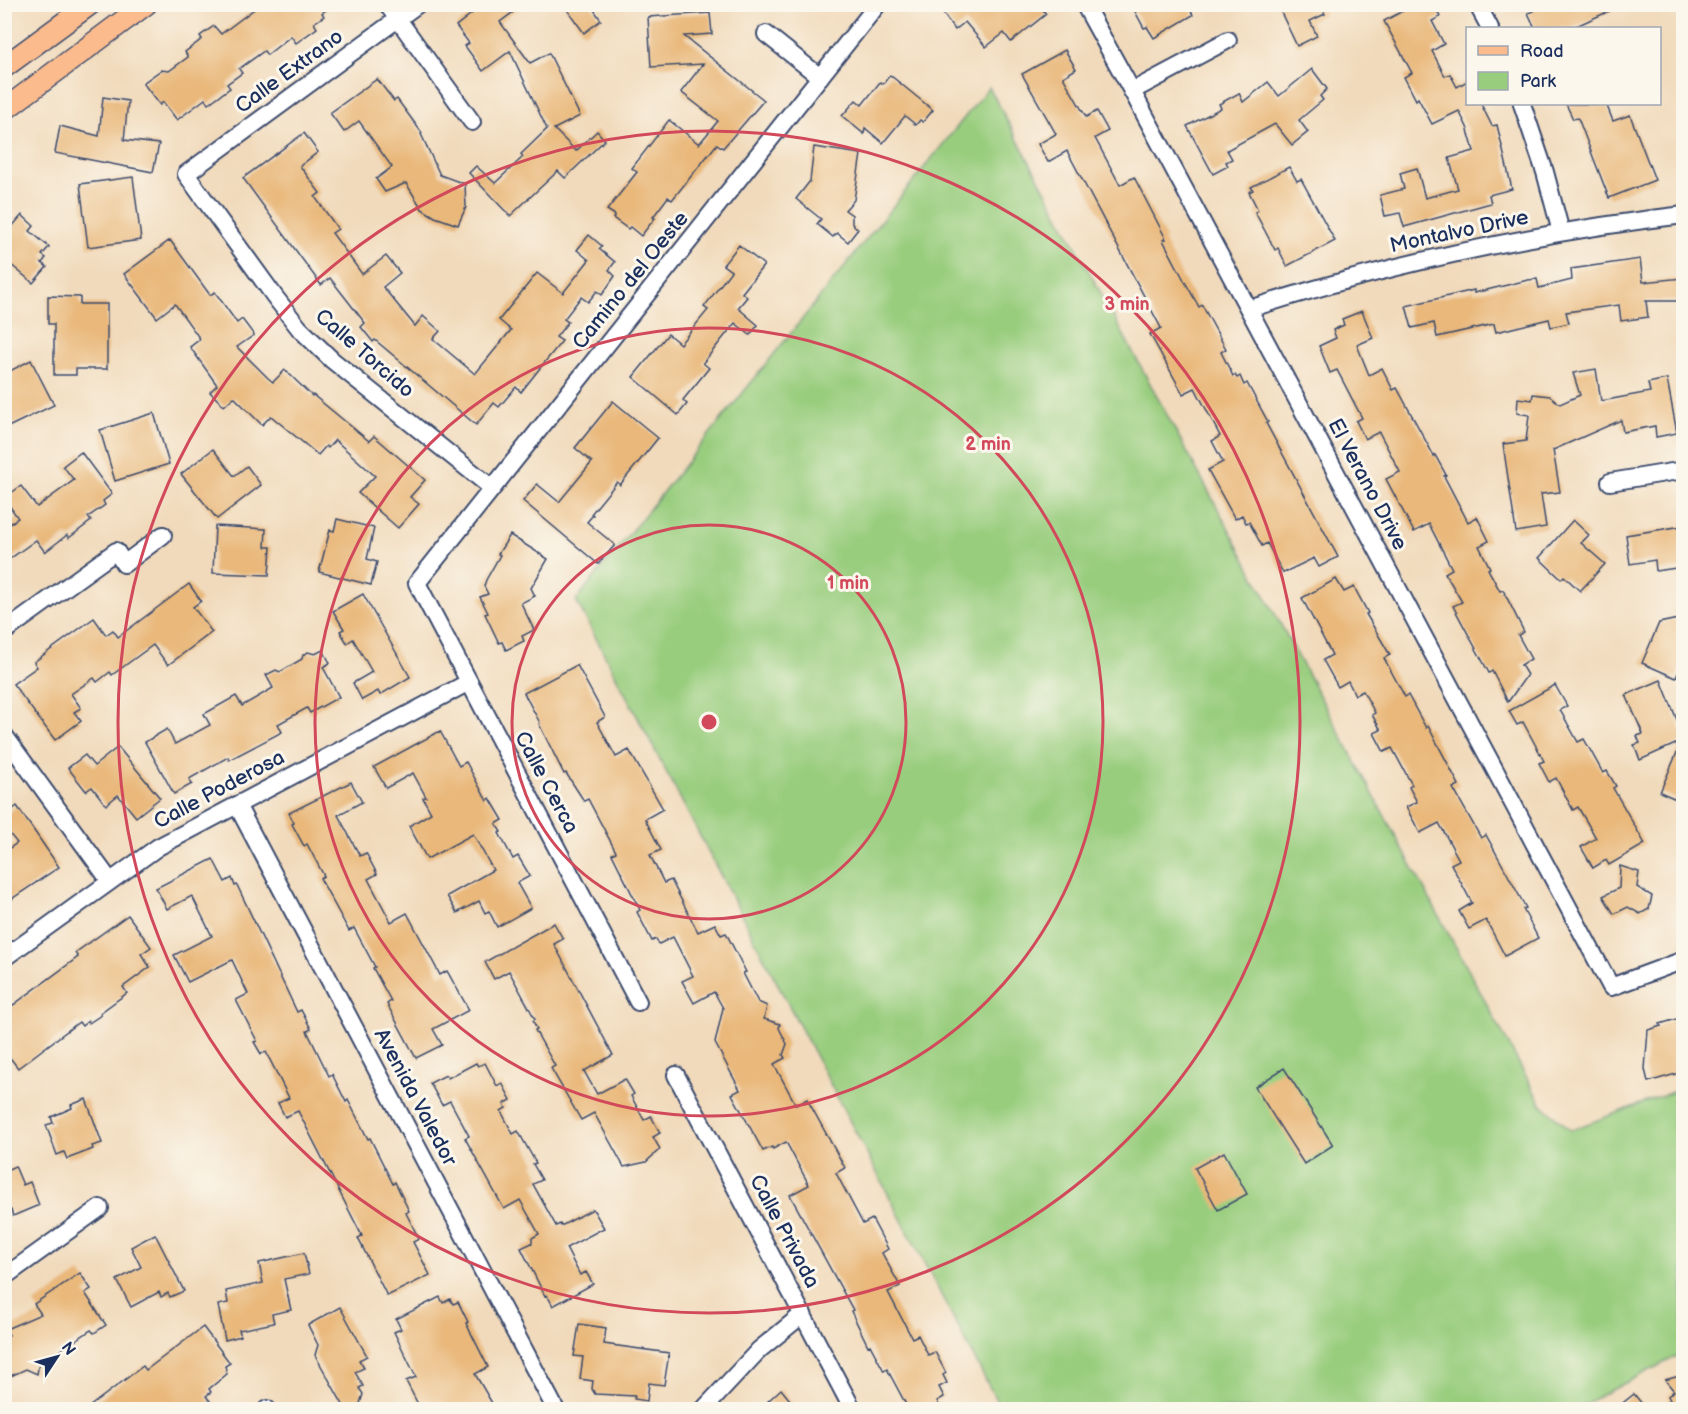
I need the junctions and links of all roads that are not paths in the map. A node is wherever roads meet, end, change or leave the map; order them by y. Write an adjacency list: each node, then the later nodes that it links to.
1 (90, 4): 12 (main road)
2 (146, 4): 16 (main road)
3 (387, 4): 8 (street)
4 (418, 4): 8 (street, Calle Extrano)
5 (878, 4): 13 (street, Camino del Oeste)
6 (1084, 4): 14 (street, El Verano Drive)
7 (1477, 4): 9 (street)
8 (398, 20): 17 (street); 18 (street, Calle Extrano)
9 (1489, 27)
10 (766, 34): 13 (street)
11 (1227, 40): 14 (street)
12 (4, 67)
13 (820, 77): 24 (street, Camino del Oeste)
14 (1132, 91): 21 (street, El Verano Drive)
15 (1522, 105): 20 (street)
16 (4, 110)
17 (472, 122)
18 (186, 174): 24 (street, Calle Torcido)
19 (1683, 215): 20 (street, Montalvo Drive)
20 (1561, 232): 21 (street, Montalvo Drive)
21 (1249, 309): 33 (street, El Verano Drive)
22 (1683, 470): 23 (street)
23 (1611, 482)
24 (492, 488): 26 (street, Camino del Oeste)
25 (163, 535): 27 (street)
26 (417, 583): 28 (street, Calle Cerca)
27 (4, 632)
28 (469, 682): 30 (street, Calle Poderosa); 34 (street, Calle Cerca)
29 (4, 735): 31 (street)
30 (237, 805): 31 (street, Calle Poderosa); 39 (street, Avenida Valedor)
31 (110, 881): 32 (street, Calle Poderosa)
32 (4, 958)
33 (1683, 960)
34 (638, 1002)
35 (676, 1075): 38 (street, Calle Privada)
36 (100, 1208): 37 (street)
37 (4, 1277)
38 (803, 1314): 40 (street); 41 (street, Calle Privada)
39 (556, 1410)
40 (703, 1410)
41 (853, 1410)

